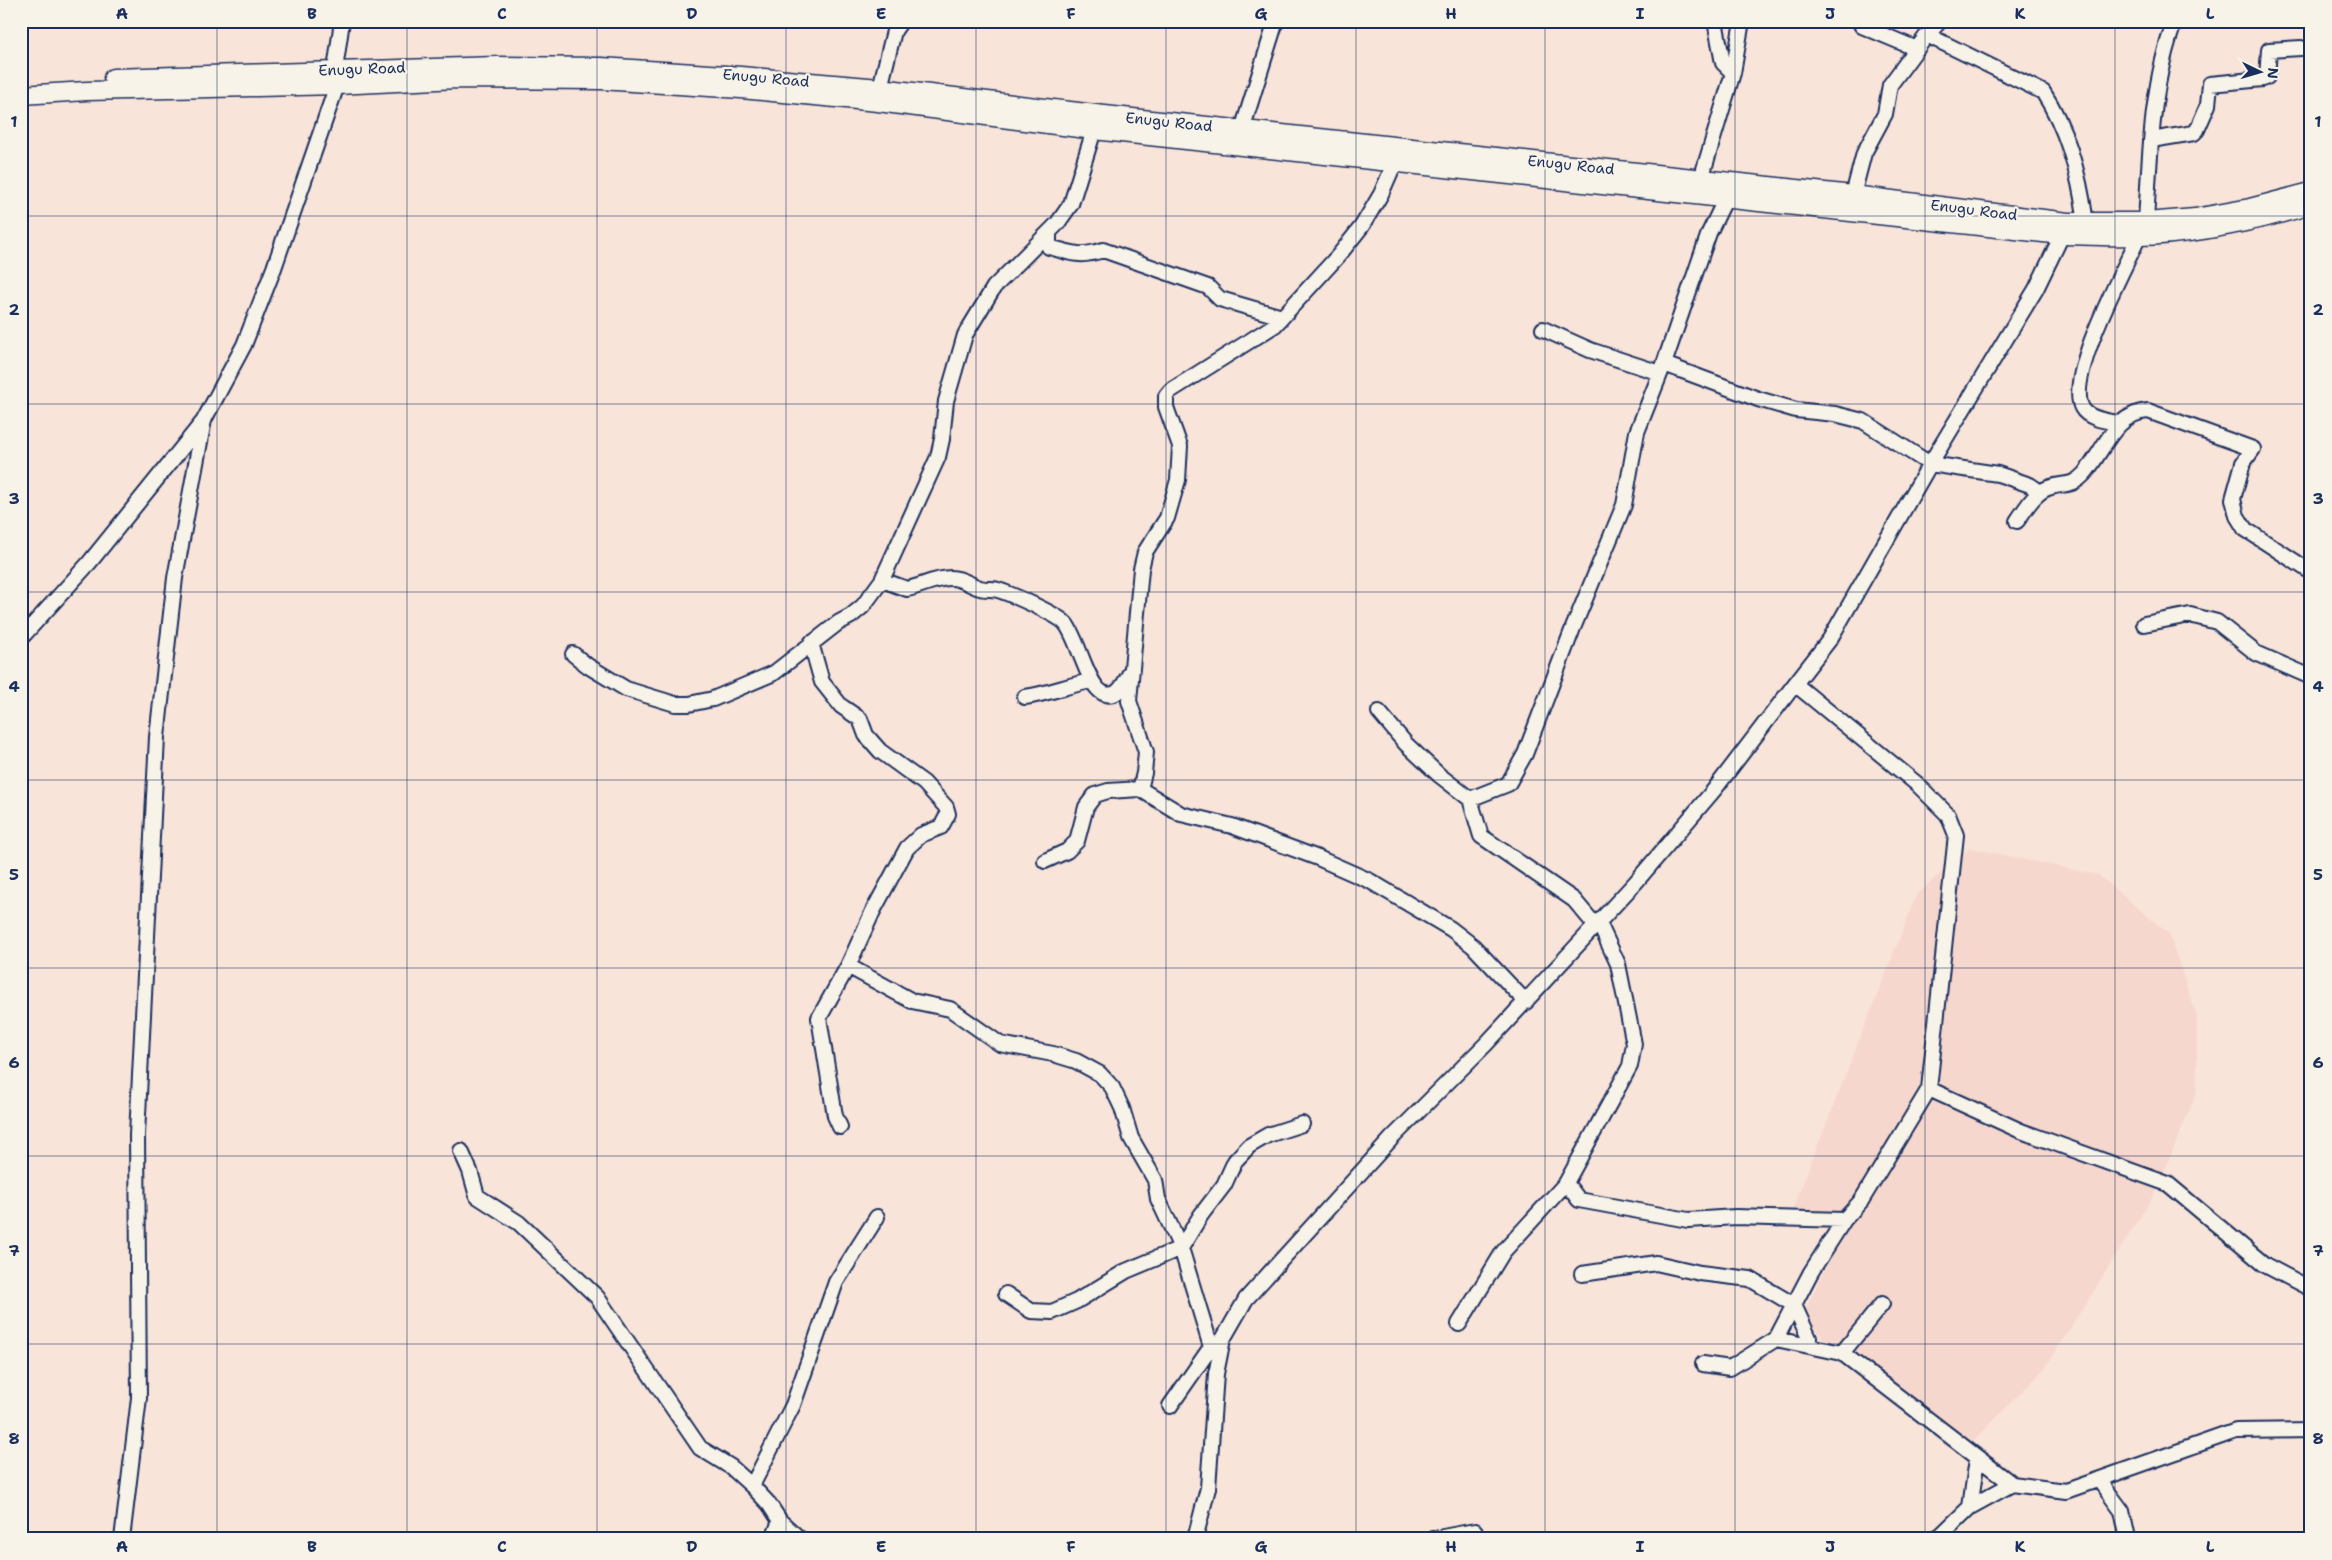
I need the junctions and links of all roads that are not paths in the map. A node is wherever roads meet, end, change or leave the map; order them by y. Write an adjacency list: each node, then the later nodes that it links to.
1 (342, 21): 13 (street)
2 (902, 21): 15 (street)
3 (1276, 21): 18 (street)
4 (1715, 21): 12 (street)
5 (1742, 21): 12 (street)
6 (1859, 21): 11 (street)
7 (1940, 21): 9 (street)
8 (2175, 21): 19 (street)
9 (1927, 35): 11 (street); 26 (street)
10 (2301, 48): 19 (street)
11 (1916, 49): 23 (street)
12 (1733, 73): 21 (street)
13 (336, 77): 14 (main road, Enugu Road); 15 (main road, Enugu Road); 16 (main road); 17 (main road); 33 (street)
14 (21, 84)
15 (880, 88): 18 (main road, Enugu Road)
16 (21, 95)
17 (1094, 130): 20 (main road); 28 (street)
18 (1242, 130): 21 (main road, Enugu Road)
19 (2151, 140): 27 (street)
20 (1394, 162): 24 (main road); 30 (street)
21 (1701, 179): 23 (main road, Enugu Road)
22 (2311, 192): 27 (main road, Enugu Road)
23 (1853, 196): 26 (main road, Enugu Road)
24 (1726, 198): 29 (main road); 32 (street)
25 (2311, 205): 27 (main road)
26 (2086, 223): 27 (main road, Enugu Road)
27 (2143, 229): 29 (main road); 34 (street)
28 (1048, 233): 30 (street); 39 (street)
29 (2062, 235): 35 (street)
30 (1282, 318): 44 (street)
31 (1544, 329): 32 (street)
32 (1662, 368): 35 (street); 51 (street)
33 (204, 420): 41 (street); 86 (street)
34 (2119, 424): 36 (street); 38 (street)
35 (1930, 464): 36 (street); 47 (street)
36 (2040, 492): 37 (street)
37 (2016, 521)
38 (2311, 572)
39 (882, 580): 42 (street); 46 (street)
40 (2144, 624): 45 (street)
41 (21, 638)
42 (811, 643): 43 (street); 54 (street)
43 (573, 654)
44 (1131, 670): 46 (street); 50 (street)
45 (2311, 677)
46 (1091, 681): 48 (street)
47 (1795, 684): 53 (street); 56 (street)
48 (1026, 697)
49 (1379, 712): 51 (street)
50 (1140, 789): 52 (street); 55 (street)
51 (1470, 799): 53 (street)
52 (1045, 861)
53 (1596, 923): 55 (street); 60 (street)
54 (848, 966): 58 (street); 63 (street)
55 (1526, 1002): 71 (street)
56 (1929, 1089): 62 (street); 65 (street)
57 (1302, 1124): 63 (street)
58 (840, 1127)
59 (461, 1151): 81 (street)
60 (1566, 1183): 62 (street); 69 (street)
61 (877, 1216): 81 (street)
62 (1844, 1220): 68 (street)
63 (1181, 1248): 66 (street); 73 (street)
64 (1582, 1274): 68 (street)
65 (2311, 1289)
66 (1006, 1294)
67 (1882, 1304): 74 (street)
68 (1794, 1305): 70 (street); 72 (street)
69 (1460, 1324)
70 (1809, 1338)
71 (1223, 1339): 73 (street); 85 (street)
72 (1776, 1340): 74 (street); 75 (street)
73 (1211, 1347): 76 (street)
74 (1842, 1353): 78 (street)
75 (1703, 1364)
76 (1170, 1406)
77 (2311, 1430): 79 (street)
78 (1977, 1459): 80 (street); 82 (street)
79 (2099, 1480): 80 (street); 91 (street)
80 (2012, 1484): 82 (street)
81 (752, 1486): 83 (street)
82 (1970, 1507): 90 (street)
83 (780, 1521): 87 (street); 88 (street)
84 (1475, 1531): 89 (street)
85 (1200, 1537)
86 (122, 1539)
87 (773, 1539)
88 (800, 1539)
89 (1432, 1539)
90 (1934, 1539)
91 (2128, 1539)

